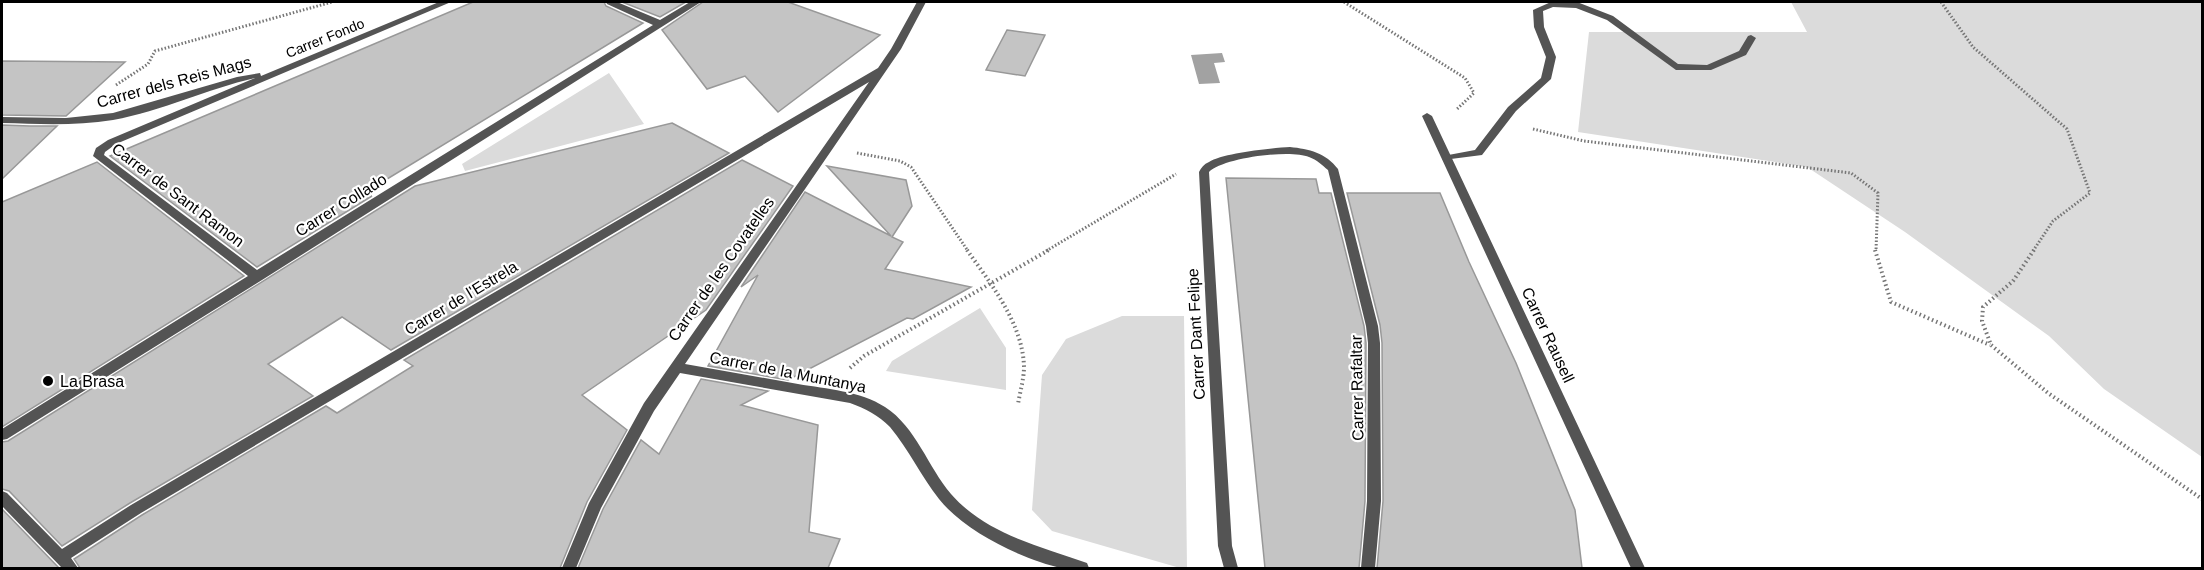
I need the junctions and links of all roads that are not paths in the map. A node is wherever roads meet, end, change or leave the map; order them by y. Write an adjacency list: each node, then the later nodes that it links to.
1 (446, 2): 7 (street, Carrer Fondo)
2 (610, 2): 5 (street)
3 (696, 2): 5 (street, Carrer Collado)
4 (921, 2): 8 (street, Carrer de les Covatelles)
5 (660, 24): 13 (street, Carrer Collado)
6 (1751, 38): 12 (street)
7 (281, 70): 10 (street, Carrer dels Reis Mags); 13 (street, Carrer de Sant Ramon)
8 (881, 70): 14 (street, Carrer de les Covatelles); 17 (street, Carrer de l'Estrela)
9 (1427, 116): 12 (street, Carrer Rausell)
10 (2, 120)
11 (1274, 150): 21 (street, Carrer Dant Felipe); 22 (street, Carrer Rafaltar)
12 (1447, 158): 23 (street, Carrer Rausell)
13 (258, 276): 15 (street, Carrer Collado)
14 (675, 367): 19 (street, Carrer de les Covatelles); 20 (street, Carrer de la Muntanya)
15 (2, 435)
16 (2, 497): 17 (street)
17 (60, 558): 18 (street)
18 (71, 568)
19 (570, 568)
20 (1082, 568)
21 (1230, 568)
22 (1368, 568)
23 (1638, 568)

